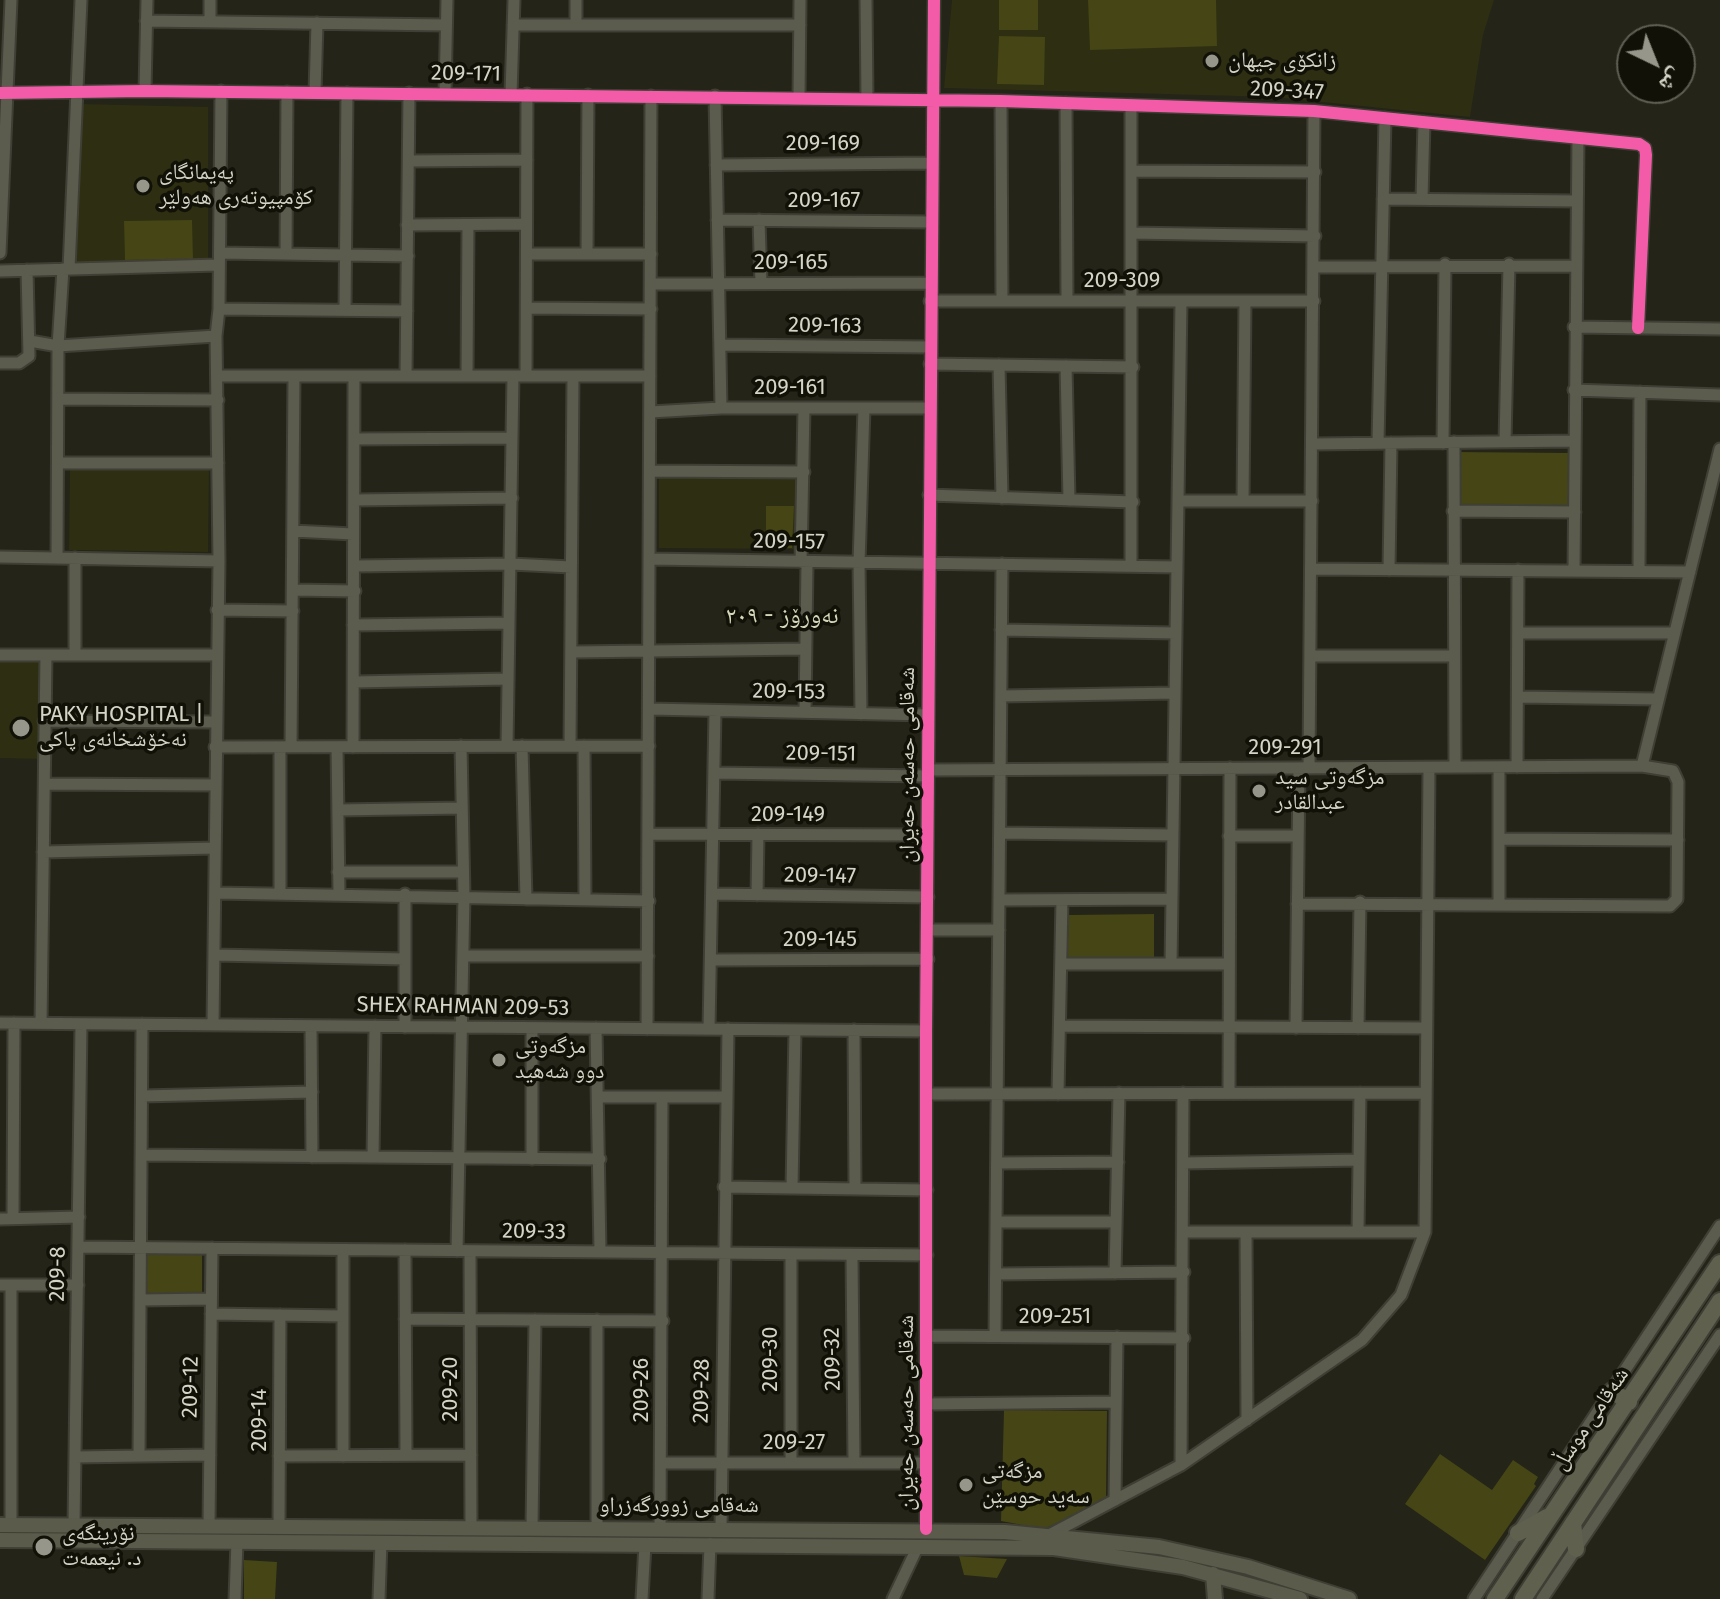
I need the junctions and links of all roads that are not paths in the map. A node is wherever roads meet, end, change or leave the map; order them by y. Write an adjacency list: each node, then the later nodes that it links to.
1 (11, 0): 23 (street)
2 (81, 0): 18 (street)
3 (147, 0): 11 (street)
4 (210, 0): 12 (street)
5 (447, 0): 15 (street)
6 (514, 0): 16 (street)
7 (576, 0): 14 (street)
8 (800, 0): 17 (street)
9 (866, 0): 33 (street)
10 (934, 0): 34 (street, شەقامی حەسەن حەیران)
11 (146, 21): 12 (street); 19 (street)
12 (210, 22): 13 (street)
13 (317, 23): 15 (street); 22 (street)
14 (576, 24): 16 (street); 17 (street)
15 (446, 25): 26 (street)
16 (513, 25): 27 (street)
17 (800, 25): 32 (street)
18 (78, 91): 19 (street, 209-171); 23 (street, 209-171); 72 (street)
19 (145, 91): 20 (street, 209-171)
20 (221, 91): 21 (street, 209-171); 66 (street)
21 (287, 92): 22 (street, 209-171); 60 (street)
22 (315, 92): 24 (street, 209-171)
23 (4, 93): 59 (street)
24 (347, 93): 25 (street, 209-171); 64 (street)
25 (409, 93): 26 (street, 209-171); 43 (street)
26 (445, 94): 27 (street, 209-171)
27 (511, 94): 28 (street, 209-171)
28 (527, 94): 29 (street, 209-171); 42 (street)
29 (588, 95): 30 (street, 209-171); 62 (street)
30 (651, 96): 31 (street, 209-171); 63 (street)
31 (715, 96): 32 (street, 209-171); 45 (street)
32 (799, 97): 33 (street, 209-171)
33 (867, 98): 34 (street, 209-171)
34 (931, 99): 35 (street, 209-347); 44 (street, شەقامی حەسەن حەیران)
35 (1001, 101): 36 (street, 209-347); 80 (street)
36 (1066, 103): 37 (street, 209-347); 81 (street)
37 (1131, 105): 38 (street, 209-347); 46 (street)
38 (1314, 111): 39 (street, 209-347); 47 (street)
39 (1385, 118): 40 (street, 209-347); 48 (street)
40 (1424, 122): 41 (street, 209-347); 49 (street)
41 (1578, 138): 50 (street); 92 (street, 209-347)
42 (527, 160): 43 (street); 54 (street)
43 (409, 161): 55 (street)
44 (931, 163): 45 (street, 209-169); 53 (street, شەقامی حەسەن حەیران)
45 (716, 165): 51 (street)
46 (1131, 171): 47 (street); 57 (street)
47 (1315, 172): 58 (street)
48 (1383, 199): 49 (street); 69 (street)
49 (1422, 199): 50 (street)
50 (1577, 201): 70 (street)
51 (717, 220): 52 (street, 209-167); 78 (street)
52 (759, 220): 53 (street, 209-167); 75 (street)
53 (931, 222): 76 (street, شەقامی حەسەن حەیران)
54 (526, 224): 56 (street); 61 (street)
55 (407, 225): 56 (street); 65 (street)
56 (468, 225): 108 (street)
57 (1131, 233): 58 (street); 82 (street)
58 (1315, 236): 71 (street)
59 (0, 253)
60 (286, 254): 64 (street); 66 (street)
61 (527, 254): 62 (street); 86 (street)
62 (587, 254): 63 (street)
63 (651, 254): 77 (street)
64 (345, 255): 65 (street); 88 (street)
65 (408, 256): 90 (street)
66 (219, 259): 72 (street); 87 (street)
67 (1445, 264): 68 (street); 69 (street); 126 (street)
68 (1509, 264): 70 (street); 127 (street)
69 (1382, 265): 71 (street); 128 (street)
70 (1575, 266): 91 (street)
71 (1314, 267): 85 (street)
72 (66, 269): 73 (street); 97 (street)
73 (27, 270): 74 (street); 95 (street)
74 (0, 271)
75 (761, 283): 76 (street, 209-165); 78 (street, 209-165)
76 (930, 283): 79 (street, شەقامی حەسەن حەیران)
77 (651, 284): 78 (street, 209-165); 89 (street)
78 (719, 284): 96 (street)
79 (930, 301): 80 (street, 209-309); 98 (street, شەقامی حەسەن حەیران)
80 (1002, 301): 81 (street, 209-309)
81 (1067, 301): 82 (street, 209-309)
82 (1131, 301): 83 (street, 209-309); 103 (street)
83 (1181, 301): 84 (street, 209-309); 141 (street)
84 (1245, 301): 85 (street, 209-309); 142 (street)
85 (1314, 301): 130 (street)
86 (527, 308): 89 (street); 110 (street)
87 (219, 309): 88 (street); 94 (street)
88 (345, 309): 90 (street)
89 (651, 309): 112 (street)
90 (407, 311): 107 (street)
91 (1574, 327): 92 (street); 113 (street)
92 (1638, 328): 93 (street)
93 (1720, 329)
94 (216, 336): 97 (street); 104 (street)
95 (30, 341): 97 (street); 99 (street)
96 (720, 345): 98 (street, 209-163); 118 (street)
97 (58, 346): 116 (street)
98 (930, 347): 100 (street, شەقامی حەسەن حەیران)
99 (0, 363)
100 (930, 364): 101 (street); 121 (street, شەقامی حەسەن حەیران)
101 (999, 365): 102 (street); 138 (street)
102 (1066, 366): 103 (street); 140 (street)
103 (1133, 367): 144 (street)
104 (219, 376): 105 (street); 117 (street)
105 (294, 376): 106 (street); 147 (street)
106 (354, 376): 107 (street); 124 (street)
107 (406, 376): 108 (street)
108 (467, 376): 109 (street)
109 (513, 376): 110 (street); 123 (street)
110 (526, 376): 111 (street)
111 (573, 376): 112 (street); 161 (street)
112 (650, 376): 122 (street)
113 (1574, 390): 114 (street); 125 (street)
114 (1640, 392): 115 (street); 168 (street)
115 (1720, 395)
116 (59, 399): 117 (street); 132 (street)
117 (218, 400): 133 (street)
118 (721, 408): 119 (street, 209-161); 122 (street, 209-161)
119 (804, 408): 120 (street, 209-161); 135 (street)
120 (864, 408): 121 (street, 209-161); 155 (street)
121 (930, 408): 136 (street, شەقامی حەسەن حەیران)
122 (650, 412): 134 (street)
123 (510, 438): 124 (street); 137 (street)
124 (354, 439): 139 (street)
125 (1575, 441): 127 (street); 146 (street)
126 (1448, 442): 127 (street); 129 (street); 145 (street)
127 (1505, 442)
128 (1378, 443): 129 (street); 130 (street)
129 (1391, 443): 164 (street)
130 (1312, 444): 143 (street)
131 (1720, 449): 169 (street)
132 (59, 463): 133 (street); 150 (street)
133 (218, 463): 153 (street)
134 (650, 471): 135 (street); 152 (street)
135 (804, 472): 154 (street)
136 (929, 495): 138 (street); 158 (street, شەقامی حەسەن حەیران)
137 (512, 498): 139 (street); 156 (street)
138 (1002, 498): 140 (street)
139 (354, 500): 148 (street)
140 (1069, 500): 144 (street)
141 (1178, 501): 142 (street); 162 (street)
142 (1243, 501): 143 (street)
143 (1312, 501): 163 (street)
144 (1133, 502): 160 (street)
145 (1453, 511): 146 (street); 165 (street)
146 (1575, 512): 167 (street)
147 (293, 531): 148 (street); 170 (street)
148 (353, 534): 159 (street)
149 (0, 557): 150 (street)
150 (57, 558): 151 (street)
151 (75, 558): 153 (street); 185 (street)
152 (649, 559): 154 (street, 209-157); 182 (street)
153 (219, 561): 172 (street)
154 (804, 562): 155 (street, 209-157); 180 (street)
155 (859, 563): 158 (street, 209-157); 198 (street)
156 (511, 564): 159 (street); 161 (street); 174 (street)
157 (1002, 564): 158 (street, 209-157); 160 (street, 209-157); 176 (street)
158 (928, 565): 199 (street, شەقامی حەسەن حەیران)
159 (355, 566): 171 (street)
160 (1131, 566): 162 (street, 209-157)
161 (571, 567): 181 (street)
162 (1177, 567): 177 (street)
163 (1312, 569): 164 (street); 187 (street)
164 (1389, 570): 165 (street)
165 (1452, 570): 166 (street); 188 (street)
166 (1518, 570): 167 (street); 178 (street)
167 (1574, 571): 168 (street)
168 (1639, 571): 169 (street)
169 (1690, 572): 179 (street)
170 (294, 590): 171 (street); 173 (street)
171 (355, 591): 175 (street)
172 (217, 610): 173 (street); 186 (street)
173 (293, 611): 209 (street)
174 (509, 623): 175 (street); 189 (street)
175 (353, 625): 190 (street)
176 (1001, 630): 177 (street); 192 (street)
177 (1176, 633): 191 (street)
178 (1518, 633): 179 (street); 193 (street)
179 (1674, 633): 194 (street)
180 (805, 649): 182 (street); 197 (street)
181 (573, 652): 182 (street); 205 (street)
182 (650, 652): 195 (street)
183 (0, 655): 184 (street)
184 (46, 655): 185 (street); 200 (street)
185 (75, 655): 186 (street)
186 (217, 655): 201 (street)
187 (1311, 656): 188 (street); 218 (street)
188 (1453, 656): 213 (street)
189 (508, 679): 190 (street); 203 (street)
190 (354, 682): 211 (street)
191 (1175, 693): 192 (street); 216 (street)
192 (1001, 696): 220 (street)
193 (1518, 697): 194 (street); 215 (street)
194 (1657, 699): 212 (street)
195 (650, 709): 196 (street, 209-153); 207 (street)
196 (715, 711): 197 (street, 209-153); 221 (street)
197 (805, 712): 198 (street, 209-153)
198 (861, 714): 199 (street, 209-153)
199 (928, 715): 222 (street, شەقامی حەسەن حەیران)
200 (44, 721): 201 (street); 223 (street)
201 (215, 722): 208 (street)
202 (461, 746): 203 (street); 211 (street); 225 (street)
203 (507, 746): 204 (street)
204 (522, 746): 205 (street); 249 (street)
205 (570, 746): 206 (street)
206 (584, 746): 207 (street); 250 (street)
207 (649, 746): 228 (street)
208 (215, 747): 209 (street); 224 (street)
209 (286, 747): 210 (street); 242 (street)
210 (337, 747): 211 (street); 226 (street)
211 (353, 747)
212 (1642, 766): 215 (street, 209-291); 236 (street)
213 (1455, 767): 214 (street, 209-291); 219 (street, 209-291)
214 (1499, 767): 215 (street, 209-291); 235 (street)
215 (1517, 767)
216 (1174, 768): 217 (street, 209-291); 220 (street, 209-291); 231 (street)
217 (1230, 768): 218 (street, 209-291); 233 (street)
218 (1304, 768): 219 (street, 209-291); 234 (street)
219 (1429, 768): 256 (street)
220 (1000, 769): 222 (street, 209-291); 227 (street)
221 (714, 773): 222 (street, 209-151); 232 (street)
222 (928, 773): 230 (street, شەقامی حەسەن حەیران)
223 (45, 784): 224 (street); 238 (street)
224 (216, 785): 237 (street)
225 (462, 808): 226 (street); 240 (street)
226 (338, 810): 239 (street)
227 (1000, 833): 231 (street); 252 (street)
228 (648, 834): 232 (street, 209-149); 254 (street)
229 (758, 834): 230 (street, 209-149); 232 (street, 209-149); 246 (street)
230 (927, 835): 248 (street, شەقامی حەسەن حەیران)
231 (1173, 835): 251 (street)
232 (715, 836): 245 (street)
233 (1229, 836): 234 (street); 269 (street)
234 (1298, 836): 257 (street)
235 (1499, 839): 236 (street); 258 (street)
236 (1678, 840): 258 (street)
237 (215, 848): 238 (street); 241 (street)
238 (43, 852): 272 (street)
239 (338, 872): 240 (street); 243 (street)
240 (462, 872): 247 (street)
241 (216, 893): 242 (street); 261 (street)
242 (280, 893): 243 (street)
243 (339, 894): 244 (street)
244 (405, 894): 247 (street); 264 (street)
245 (712, 894): 246 (street, 209-147); 266 (street)
246 (757, 895): 248 (street, 209-147)
247 (464, 896): 249 (street); 262 (street)
248 (928, 897): 259 (street, شەقامی حەسەن حەیران)
249 (526, 899): 250 (street)
250 (585, 899): 254 (street)
251 (1172, 899): 253 (street); 268 (street)
252 (999, 900): 253 (street); 260 (street)
253 (1062, 900): 267 (street)
254 (649, 901): 263 (street)
255 (1360, 902): 256 (street); 257 (street); 284 (street)
256 (1428, 902): 258 (street); 285 (street)
257 (1297, 904): 283 (street)
258 (1499, 904)
259 (928, 930): 260 (street); 265 (street, شەقامی حەسەن حەیران)
260 (999, 930): 300 (street)
261 (215, 955): 264 (street); 275 (street)
262 (463, 956): 263 (street); 280 (street)
263 (648, 956): 287 (street)
264 (405, 959): 279 (street)
265 (928, 959): 266 (street, 209-145); 292 (street, شەقامی حەسەن حەیران)
266 (712, 960): 288 (street)
267 (1061, 964): 268 (street); 278 (street)
268 (1171, 964): 269 (street)
269 (1228, 964): 281 (street)
270 (0, 1023): 271 (street, SHEX RAHMAN 209-53)
271 (14, 1023): 272 (street, SHEX RAHMAN 209-53); 321 (street)
272 (41, 1023): 273 (street, SHEX RAHMAN 209-53)
273 (81, 1024): 274 (street, SHEX RAHMAN 209-53); 320 (street, 209-8)
274 (142, 1024): 275 (street, SHEX RAHMAN 209-53); 302 (street)
275 (213, 1025): 276 (street, SHEX RAHMAN 209-53)
276 (311, 1026): 277 (street, SHEX RAHMAN 209-53); 293 (street)
277 (375, 1026): 279 (street, SHEX RAHMAN 209-53); 308 (street)
278 (1060, 1026): 281 (street); 301 (street)
279 (405, 1027): 280 (street, SHEX RAHMAN 209-53)
280 (461, 1027): 286 (street, SHEX RAHMAN 209-53); 309 (street)
281 (1228, 1027): 283 (street); 296 (street)
282 (596, 1028): 286 (street, SHEX RAHMAN 209-53); 287 (street, SHEX RAHMAN 209-53); 303 (street)
283 (1296, 1028): 284 (street)
284 (1358, 1028): 285 (street)
285 (1426, 1028): 298 (street)
286 (532, 1029): 310 (street)
287 (647, 1029): 288 (street, SHEX RAHMAN 209-53)
288 (709, 1029): 289 (street, SHEX RAHMAN 209-53)
289 (728, 1029): 290 (street, SHEX RAHMAN 209-53); 304 (street, 209-28)
290 (795, 1030): 291 (street, SHEX RAHMAN 209-53); 317 (street)
291 (854, 1030): 292 (street, SHEX RAHMAN 209-53); 318 (street)
292 (926, 1031): 299 (street, شەقامی حەسەن حەیران)
293 (312, 1092): 302 (street); 307 (street)
294 (1119, 1093): 295 (street); 301 (street); 313 (street)
295 (1183, 1093): 296 (street); 315 (street)
296 (1229, 1093): 297 (street)
297 (1360, 1093): 298 (street); 312 (street)
298 (1426, 1093): 328 (street)
299 (927, 1094): 300 (street); 319 (street, شەقامی حەسەن حەیران)
300 (997, 1094): 301 (street); 314 (street)
301 (1058, 1094)
302 (142, 1096): 306 (street)
303 (599, 1097): 305 (street); 311 (street)
304 (727, 1097): 305 (street); 316 (street, 209-28)
305 (662, 1099): 337 (street, 209-26)
306 (142, 1155): 307 (street); 330 (street)
307 (312, 1157): 308 (street)
308 (373, 1157): 309 (street)
309 (459, 1158): 310 (street); 334 (street)
310 (532, 1159): 311 (street)
311 (600, 1159): 336 (street)
312 (1359, 1160): 315 (street); 327 (street)
313 (1118, 1162): 314 (street); 323 (street)
314 (997, 1163): 322 (street)
315 (1183, 1163): 325 (street)
316 (724, 1187): 317 (street); 338 (street, 209-28)
317 (792, 1188): 318 (street)
318 (855, 1189): 319 (street)
319 (927, 1190): 341 (street, شەقامی حەسەن حەیران)
320 (79, 1217): 321 (street); 329 (street, 209-8)
321 (6, 1218)
322 (996, 1222): 323 (street); 345 (street)
323 (1116, 1222): 344 (street)
324 (1720, 1226): 364 (street)
325 (1183, 1232): 326 (street); 343 (street)
326 (1246, 1232): 327 (street); 368 (street)
327 (1358, 1232): 328 (street)
328 (1425, 1232): 368 (street)
329 (79, 1247): 330 (street, 209-33); 347 (street, 209-8)
330 (141, 1248): 331 (street, 209-33); 349 (street)
331 (212, 1248): 332 (street, 209-33); 348 (street, 209-12)
332 (343, 1250): 333 (street, 209-33); 353 (street)
333 (405, 1250): 334 (street, 209-33); 354 (street)
334 (457, 1251): 335 (street, 209-33)
335 (470, 1251): 336 (street, 209-33); 355 (street, 209-20)
336 (600, 1252): 337 (street, 209-33)
337 (664, 1253): 338 (street, 209-33); 358 (street, 209-26)
338 (724, 1253): 339 (street, 209-33); 377 (street, 209-28)
339 (791, 1254): 340 (street, 209-33); 378 (street, 209-30)
340 (852, 1255): 341 (street, 209-33); 379 (street, 209-32)
341 (927, 1255): 360 (street, شەقامی حەسەن حەیران)
342 (1720, 1263): 366 (highway, شەقامی موسڵ)
343 (1184, 1272): 344 (street); 363 (street)
344 (1115, 1273): 345 (street)
345 (996, 1274): 361 (street)
346 (6, 1285): 347 (street); 385 (street)
347 (78, 1285): 375 (street, 209-8)
348 (211, 1299): 349 (street); 351 (street, 209-12)
349 (141, 1300): 372 (street)
350 (1720, 1301): 384 (highway, شەقامی موسڵ)
351 (211, 1314): 352 (street); 369 (street, 209-12)
352 (280, 1315): 353 (street); 373 (street, 209-14)
353 (343, 1316): 374 (street)
354 (405, 1319): 355 (street); 370 (street)
355 (471, 1319): 356 (street); 371 (street, 209-20)
356 (535, 1320): 357 (street); 391 (street)
357 (597, 1320): 358 (street); 392 (street)
358 (663, 1321): 376 (street, 209-26)
359 (1720, 1335): 405 (street)
360 (927, 1336): 361 (street, 209-251); 367 (street, شەقامی حەسەن حەیران)
361 (995, 1336): 362 (street, 209-251)
362 (1117, 1337): 363 (street, 209-251); 365 (street)
363 (1184, 1338): 381 (street)
364 (1612, 1391): 366 (highway); 396 (street)
365 (1116, 1402): 367 (street); 382 (street)
366 (1629, 1402): 383 (highway, شەقامی موسڵ)
367 (927, 1404): 380 (street, شەقامی حەسەن حەیران)
368 (1247, 1420): 381 (street)
369 (210, 1455): 372 (street); 387 (street, 209-12)
370 (406, 1455): 371 (street); 374 (street)
371 (471, 1455): 389 (street, 209-20)
372 (139, 1456): 375 (street)
373 (279, 1456): 374 (street); 388 (street, 209-14)
374 (343, 1456)
375 (75, 1457): 386 (street, 209-8)
376 (662, 1463): 377 (street, 209-27); 393 (street, 209-26)
377 (721, 1463): 378 (street, 209-27); 394 (street, 209-28)
378 (791, 1463): 379 (street, 209-27)
379 (854, 1463): 380 (street, 209-27)
380 (926, 1463): 395 (street, شەقامی حەسەن حەیران)
381 (1181, 1465): 382 (street)
382 (1115, 1500): 397 (street)
383 (1557, 1508): 396 (highway); 418 (highway, شەقامی موسڵ)
384 (1573, 1523): 405 (highway); 419 (highway, شەقامی موسڵ)
385 (6, 1525): 386 (main road, شەقامی زوورگەزراو)
386 (74, 1525): 387 (main road, شەقامی زوورگەزراو)
387 (209, 1526): 388 (main road, شەقامی زوورگەزراو)
388 (279, 1526): 389 (main road, شەقامی زوورگەزراو)
389 (471, 1527): 390 (main road, شەقامی زوورگەزراو)
390 (508, 1527): 391 (main road, شەقامی زوورگەزراو); 401 (main road)
391 (532, 1527): 392 (main road, شەقامی زوورگەزراو)
392 (597, 1528): 393 (main road, شەقامی زوورگەزراو)
393 (660, 1528): 394 (main road, شەقامی زوورگەزراو)
394 (721, 1528): 395 (main road, شەقامی زوورگەزراو)
395 (926, 1529): 397 (main road, شەقامی زوورگەزراو)
396 (1518, 1533): 417 (street)
397 (1049, 1535): 416 (main road, شەقامی زوورگەزراو)
398 (0, 1540): 399 (main road, شەقامی زوورگەزراو)
399 (237, 1541): 400 (main road, شەقامی زوورگەزراو); 408 (street)
400 (381, 1542): 401 (main road, شەقامی زوورگەزراو); 409 (street)
401 (508, 1544): 402 (main road, شەقامی زوورگەزراو)
402 (645, 1544): 403 (main road, شەقامی زوورگەزراو); 410 (street)
403 (710, 1544): 404 (main road, شەقامی زوورگەزراو); 411 (street)
404 (918, 1546): 406 (main road, شەقامی زوورگەزراو); 412 (street)
405 (1576, 1549): 420 (street)
406 (1213, 1574): 407 (main road, شەقامی زوورگەزراو); 413 (main road)
407 (1271, 1589): 414 (main road); 415 (main road, شەقامی زوورگەزراو)
408 (235, 1599)
409 (379, 1599)
410 (642, 1599)
411 (708, 1599)
412 (893, 1599)
413 (1215, 1599)
414 (1251, 1599)
415 (1300, 1599)
416 (1349, 1599)
417 (1474, 1599)
418 (1495, 1599)
419 (1523, 1599)
420 (1542, 1599)

